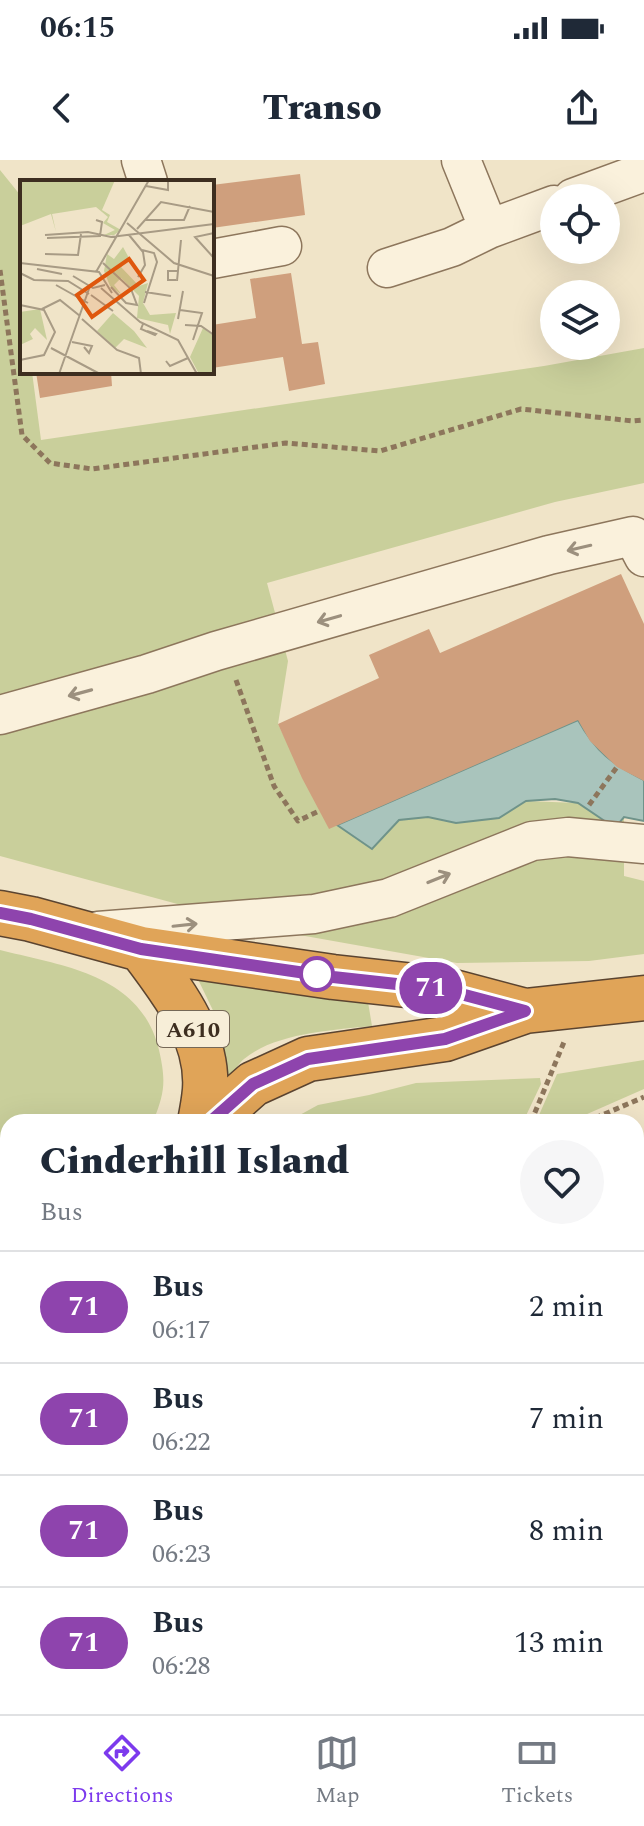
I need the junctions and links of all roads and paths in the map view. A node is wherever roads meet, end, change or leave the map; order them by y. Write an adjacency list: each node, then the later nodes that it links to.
1 (141, 160): 4 (street)
2 (461, 160): 7 (street)
3 (644, 172): 5 (street)
4 (147, 180)
5 (611, 184)
6 (540, 210): 7 (street)
7 (489, 229): 10 (street)
8 (282, 246): 9 (street)
9 (214, 259)
10 (387, 268)
11 (0, 270): 12 (path)
12 (644, 420)
13 (644, 557): 14 (street, one-way to 14)
14 (225, 649): 15 (street, one-way to 15); 18 (path)
15 (0, 715)
16 (617, 767): 17 (path)
17 (587, 809)
18 (319, 811)
19 (644, 844): 21 (street, one-way to 19)
20 (0, 913): 21 (highway)
21 (79, 932): 22 (highway)
22 (141, 949): 25 (highway); 27 (highway, A610)
23 (644, 998): 24 (highway)
24 (580, 1004): 25 (highway); 29 (path)
25 (525, 1011): 28 (highway)
26 (644, 1097): 30 (path)
27 (201, 1114)
28 (219, 1114)
29 (534, 1114)
30 (605, 1114)

